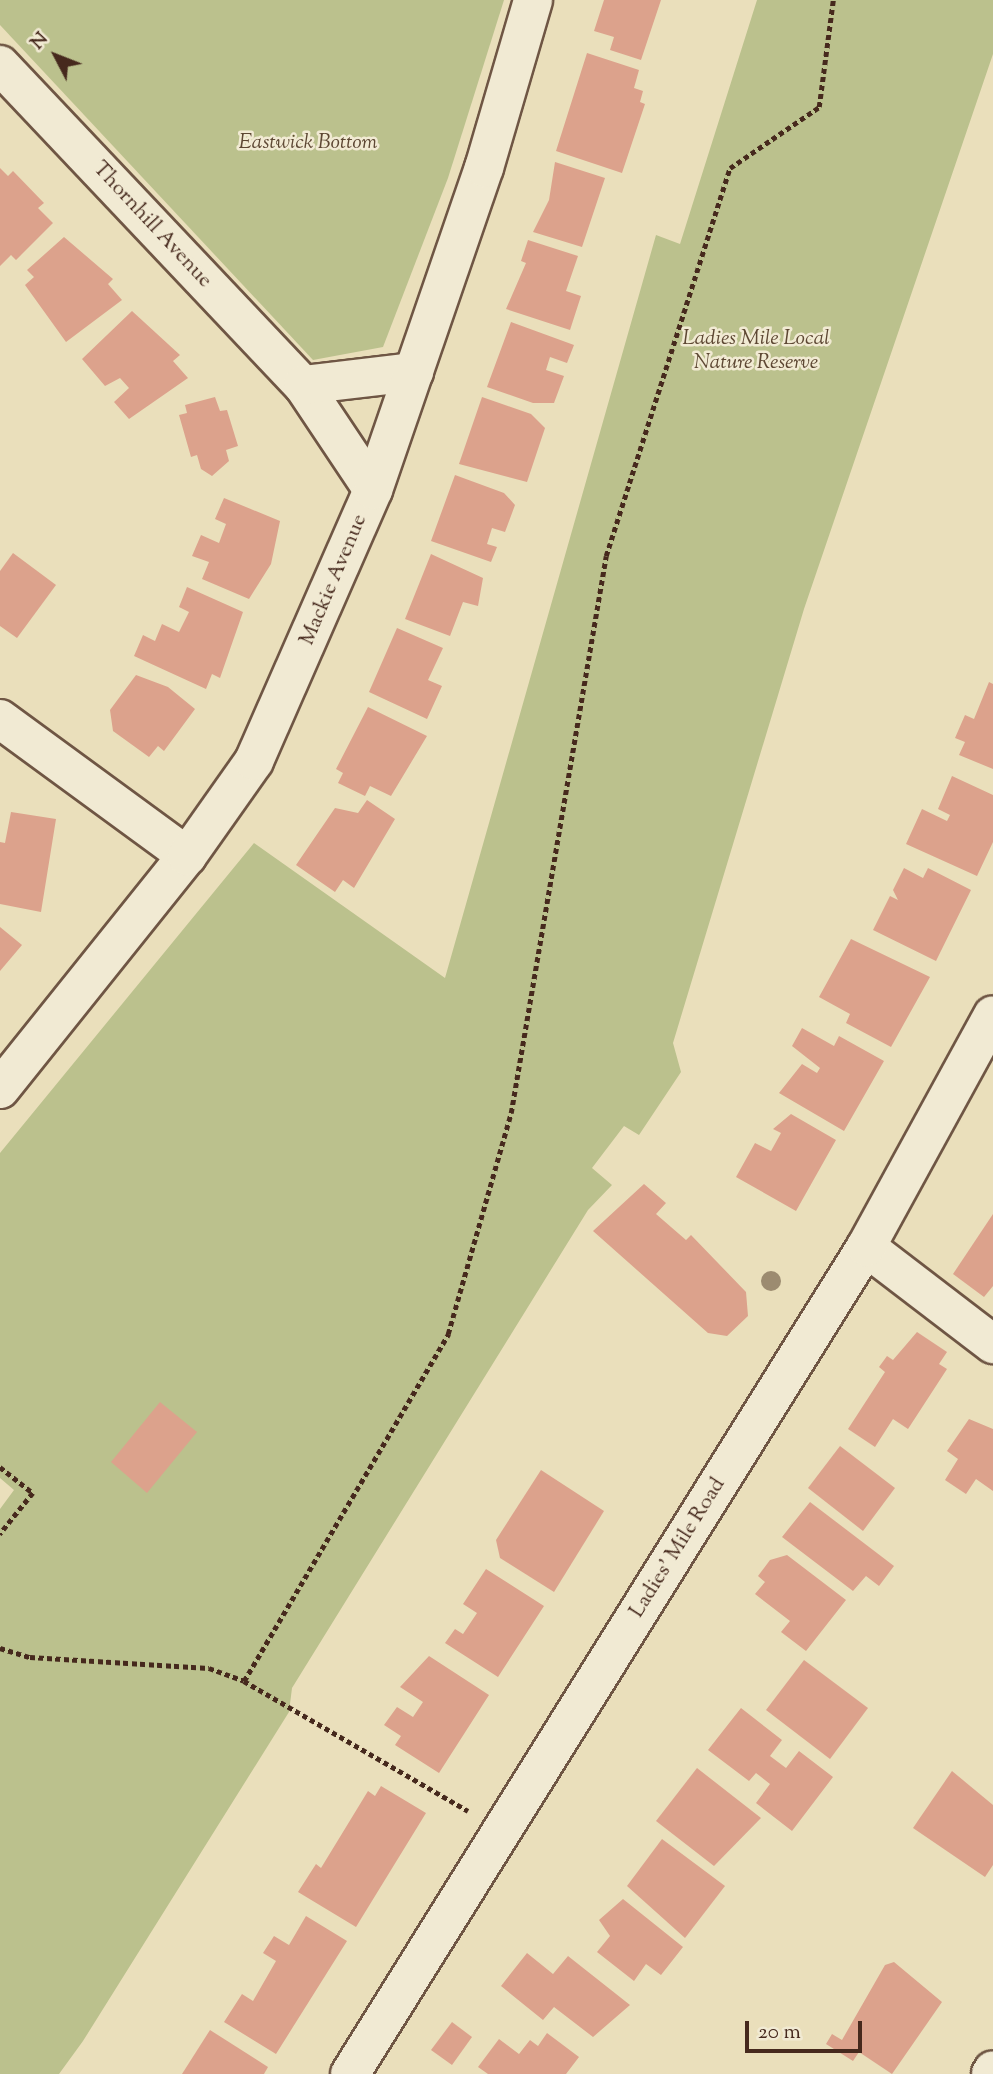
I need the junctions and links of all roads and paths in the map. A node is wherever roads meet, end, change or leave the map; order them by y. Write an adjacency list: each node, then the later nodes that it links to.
1 (533, 0): 4 (street, Mackie Avenue)
2 (833, 0): 16 (path)
3 (0, 65): 5 (street, Thornhill Avenue)
4 (414, 372): 5 (street); 6 (street, Mackie Avenue)
5 (303, 385): 6 (street, Thornhill Avenue)
6 (373, 490): 8 (street, Mackie Avenue)
7 (0, 719): 8 (street)
8 (187, 856): 10 (street, Mackie Avenue)
9 (993, 1015): 11 (street, Ladies' Mile Road)
10 (0, 1089)
11 (866, 1247): 12 (street); 17 (street, Ladies' Mile Road)
12 (993, 1344)
13 (0, 1467): 14 (path)
14 (0, 1535)
15 (0, 1648): 16 (path)
16 (244, 1681): 17 (path)
17 (502, 1830): 18 (street, Ladies' Mile Road)
18 (350, 2074)

